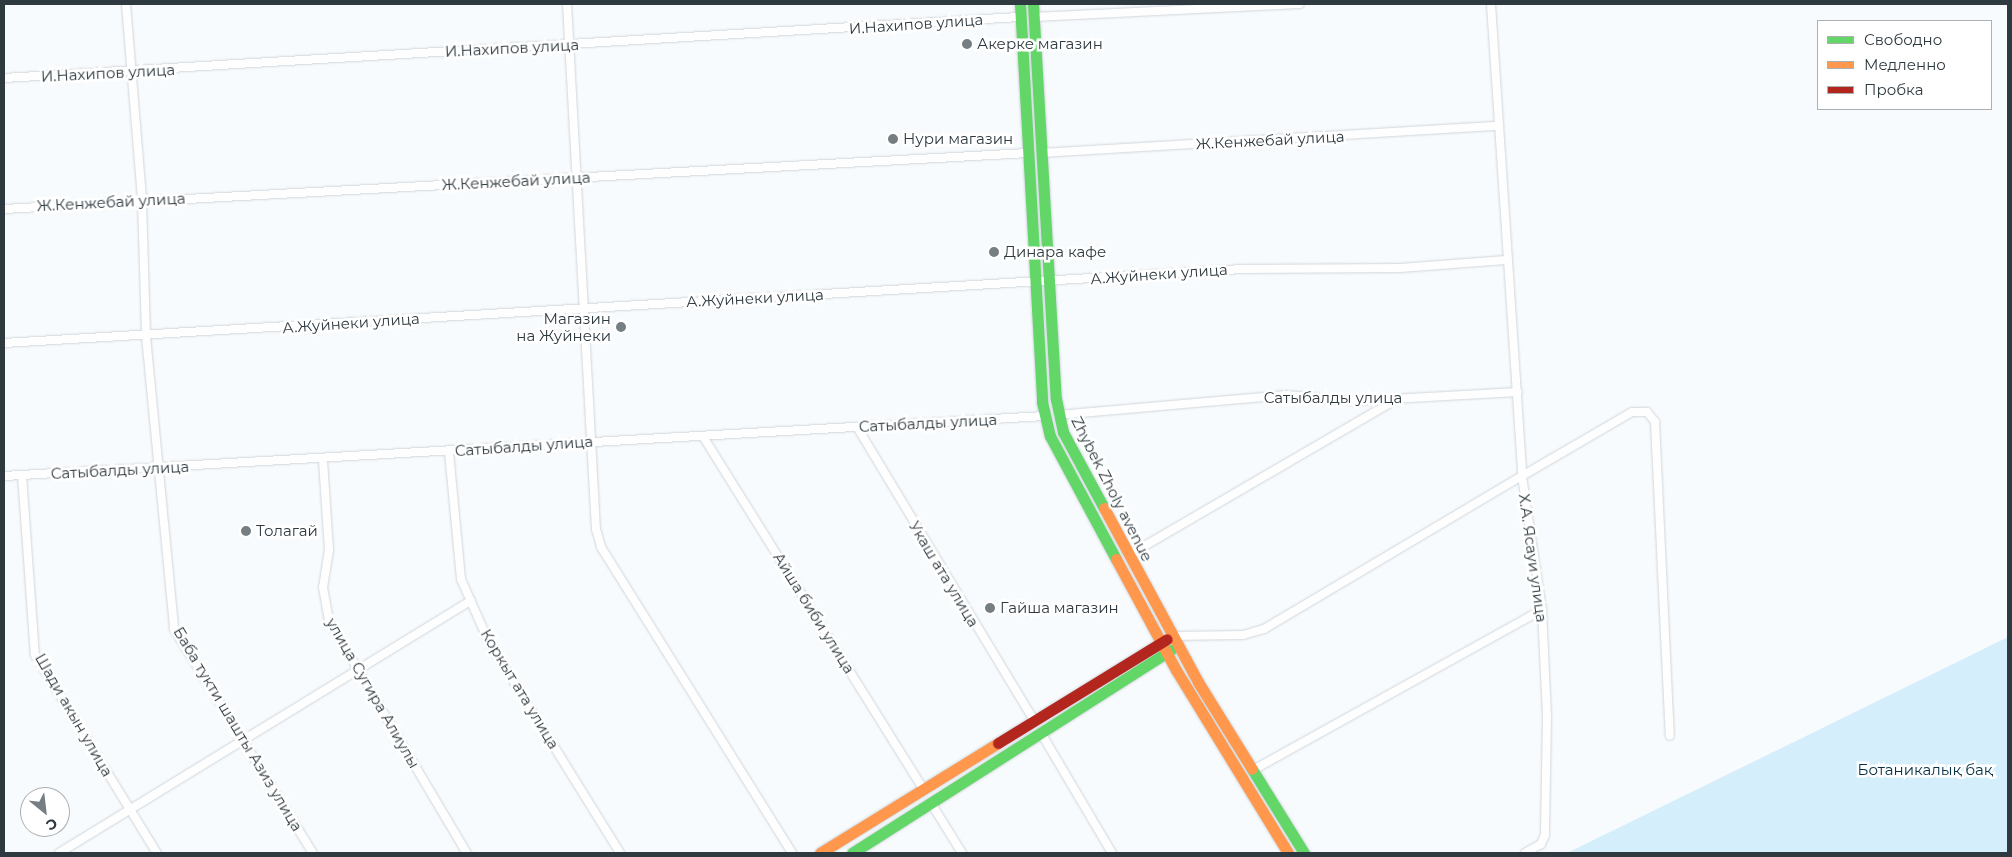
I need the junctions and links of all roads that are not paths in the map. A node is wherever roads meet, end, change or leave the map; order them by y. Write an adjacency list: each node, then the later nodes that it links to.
1 (126, 4): 10 (street, Баба тукти шашты Азиз улица)
2 (567, 4): 9 (street)
3 (1020, 4): 7 (street, Zhybek Zholy avenue)
4 (1033, 4): 8 (street, Zhybek Zholy avenue)
5 (1300, 4): 8 (street)
6 (1491, 4): 12 (street)
7 (1020, 17): 9 (street, И.Нахипов улица); 14 (street, Zhybek Zholy avenue)
8 (1033, 17): 13 (street, Zhybek Zholy avenue)
9 (570, 45): 10 (street, И.Нахипов улица); 15 (street)
10 (132, 71): 11 (street, И.Нахипов улица); 16 (street, Баба тукти шашты Азиз улица)
11 (4, 78)
12 (1498, 126): 13 (street, Ж.Кенжебай улица); 18 (street)
13 (1041, 153): 19 (street, Zhybek Zholy avenue)
14 (1028, 154): 15 (street, Ж.Кенжебай улица); 20 (street, Zhybek Zholy avenue)
15 (576, 178): 16 (street, Ж.Кенжебай улица); 21 (street)
16 (142, 200): 17 (street, Ж.Кенжебай улица); 22 (street, Баба тукти шашты Азиз улица)
17 (4, 208)
18 (1506, 260): 19 (street, А.Жуйнеки улица); 24 (street)
19 (1048, 281): 20 (street, А.Жуйнеки улица); 26 (street, Zhybek Zholy avenue)
20 (1034, 282): 21 (street, А.Жуйнеки улица); 27 (street, Zhybek Zholy avenue)
21 (584, 308): 22 (street, А.Жуйнеки улица); 30 (street)
22 (146, 336): 23 (street, А.Жуйнеки улица); 33 (street, Баба тукти шашты Азиз улица)
23 (4, 343)
24 (1518, 392): 25 (street, Сатыбалды улица); 36 (street)
25 (1399, 398): 26 (street, Сатыбалды улица); 37 (street)
26 (1058, 415): 37 (street, Zhybek Zholy avenue)
27 (1044, 416): 28 (street, Сатыбалды улица); 42 (street, Zhybek Zholy avenue)
28 (857, 427): 29 (street, Сатыбалды улица); 45 (street, Укаш ата улица)
29 (704, 438): 30 (street, Сатыбалды улица); 50 (street, Айша биби улица)
30 (593, 441): 31 (street, Сатыбалды улица); 58 (street)
31 (449, 452): 32 (street, Сатыбалды улица); 38 (street, Коркыт ата улица)
32 (323, 460): 33 (street, Сатыбалды улица); 44 (street, улица Сугира Алиулы)
33 (160, 468): 34 (street, Сатыбалды улица); 48 (street, Баба тукти шашты Азиз улица)
34 (22, 475): 35 (street, Сатыбалды улица); 52 (street, Шади акын улица)
35 (4, 476)
36 (1522, 476): 39 (street, Х.А. Ясауи улица); 40 (street, Х.А. Ясауи улица); 47 (street)
37 (1129, 555): 41 (street, Zhybek Zholy avenue)
38 (471, 601): 44 (street); 57 (street, Коркыт ата улица)
39 (1542, 610): 49 (street); 65 (street, Х.А. Ясауи улица)
40 (1192, 638): 41 (street, Х.А. Ясауи улица); 41 (street, Х.А. Ясауи улица)
41 (1176, 641): 42 (street); 43 (street); 49 (street, Zhybek Zholy avenue)
42 (1161, 642): 43 (street, Zhybek Zholy avenue); 45 (street)
43 (1167, 653): 46 (street); 63 (street, Zhybek Zholy avenue)
44 (358, 670): 48 (street); 56 (street, улица Сугира Алиулы)
45 (1032, 719): 50 (street)
46 (1041, 734): 51 (street); 62 (street)
47 (1670, 736)
48 (243, 740): 52 (street); 55 (street, Баба тукти шашты Азиз улица)
49 (1253, 770): 64 (street, Zhybek Zholy avenue)
50 (923, 789): 59 (street)
51 (931, 803): 60 (street); 61 (street)
52 (130, 810): 53 (street); 54 (street, Шади акын улица)
53 (59, 853)
54 (157, 853)
55 (313, 853)
56 (467, 853)
57 (620, 853)
58 (792, 853)
59 (820, 853)
60 (852, 853)
61 (962, 853)
62 (1112, 853)
63 (1288, 853)
64 (1304, 853)
65 (1525, 853)

